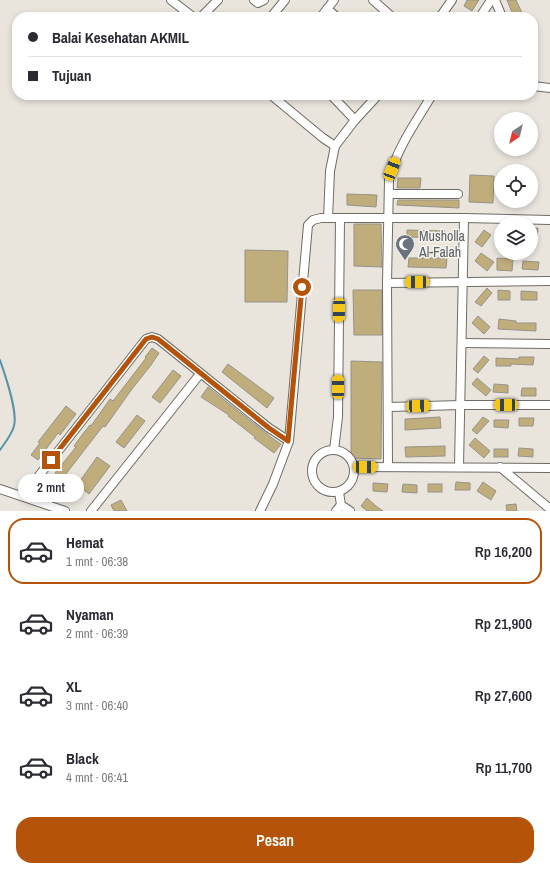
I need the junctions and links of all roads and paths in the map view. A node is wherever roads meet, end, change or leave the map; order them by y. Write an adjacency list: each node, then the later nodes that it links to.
1 (171, 0): 12 (street)
2 (218, 0): 13 (street)
3 (254, 0): 4 (street)
4 (264, 0)
5 (285, 0): 14 (street)
6 (334, 0): 11 (street)
7 (373, 0): 17 (street)
8 (452, 0): 18 (street)
9 (491, 0): 19 (street)
10 (496, 0): 20 (street)
11 (327, 9): 15 (street); 16 (street)
12 (187, 12)
13 (206, 12)
14 (275, 12)
15 (325, 12)
16 (331, 12)
17 (386, 12)
18 (444, 12)
19 (483, 12)
20 (500, 12)
21 (538, 87): 22 (street)
22 (550, 88)
23 (277, 100): 28 (street)
24 (336, 100): 27 (street)
25 (373, 100): 27 (street)
26 (429, 100): 29 (street)
27 (355, 120): 28 (street)
28 (333, 145): 31 (street)
29 (389, 194): 30 (street); 33 (street)
30 (458, 194)
31 (322, 218): 32 (street); 45 (street)
32 (340, 218): 33 (street); 46 (street)
33 (389, 218): 34 (street); 38 (street)
34 (464, 218): 35 (street); 37 (street)
35 (550, 220)
36 (550, 281): 37 (street)
37 (462, 282): 38 (street); 39 (street)
38 (387, 283): 44 (street)
39 (462, 343): 40 (street); 42 (street)
40 (550, 344)
41 (200, 374): 45 (street); 54 (street); 58 (street)
42 (461, 404): 43 (street); 44 (street); 48 (street)
43 (550, 405)
44 (389, 407): 47 (street)
45 (288, 441): 59 (street)
46 (334, 450): 49 (street); 53 (street)
47 (388, 466): 48 (street); 49 (street)
48 (459, 466): 50 (street)
49 (354, 467): 53 (street)
50 (500, 467): 51 (street); 56 (street)
51 (550, 468)
52 (0, 489): 54 (street)
53 (339, 492): 55 (street)
54 (23, 496): 57 (street)
55 (339, 508): 60 (street)
56 (549, 509)
57 (65, 511)
58 (91, 511)
59 (260, 511)
60 (350, 511)

